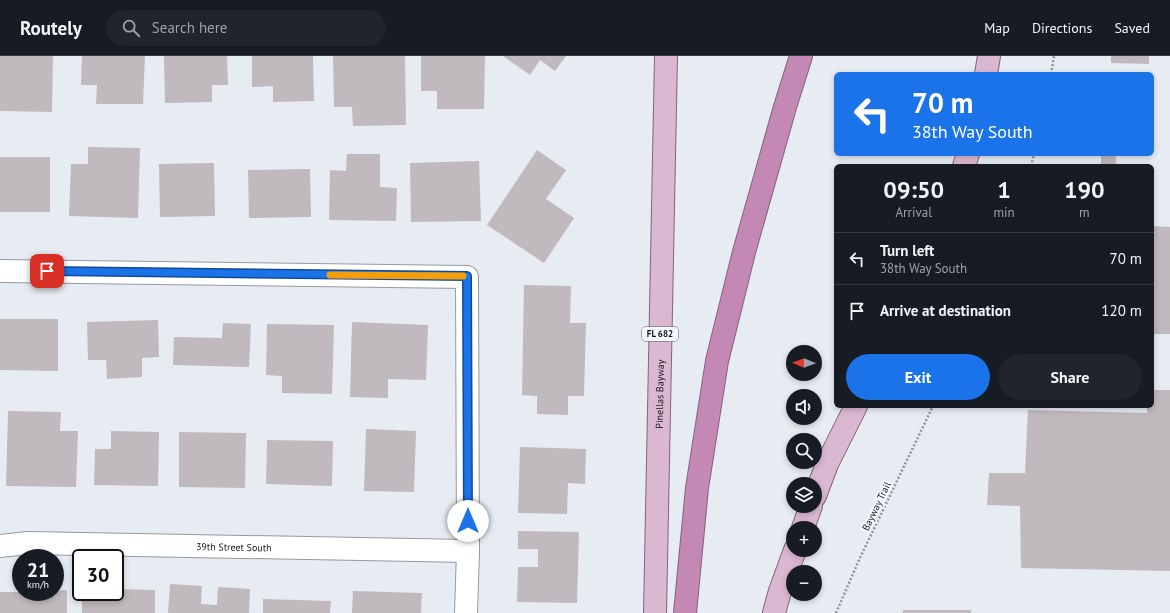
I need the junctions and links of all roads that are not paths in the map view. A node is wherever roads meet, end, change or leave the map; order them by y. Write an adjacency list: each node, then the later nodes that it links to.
1 (666, 56): 12 (main road, Pinellas Bayway / FL 682)
2 (801, 56): 13 (highway)
3 (989, 56): 4 (main road)
4 (986, 72)
5 (0, 271): 9 (street)
6 (855, 408): 7 (main road)
7 (822, 477)
8 (0, 546): 9 (street, 39th Street South)
9 (468, 551): 11 (street)
10 (792, 557): 14 (main road)
11 (466, 613)
12 (655, 613)
13 (685, 613)
14 (774, 613)

